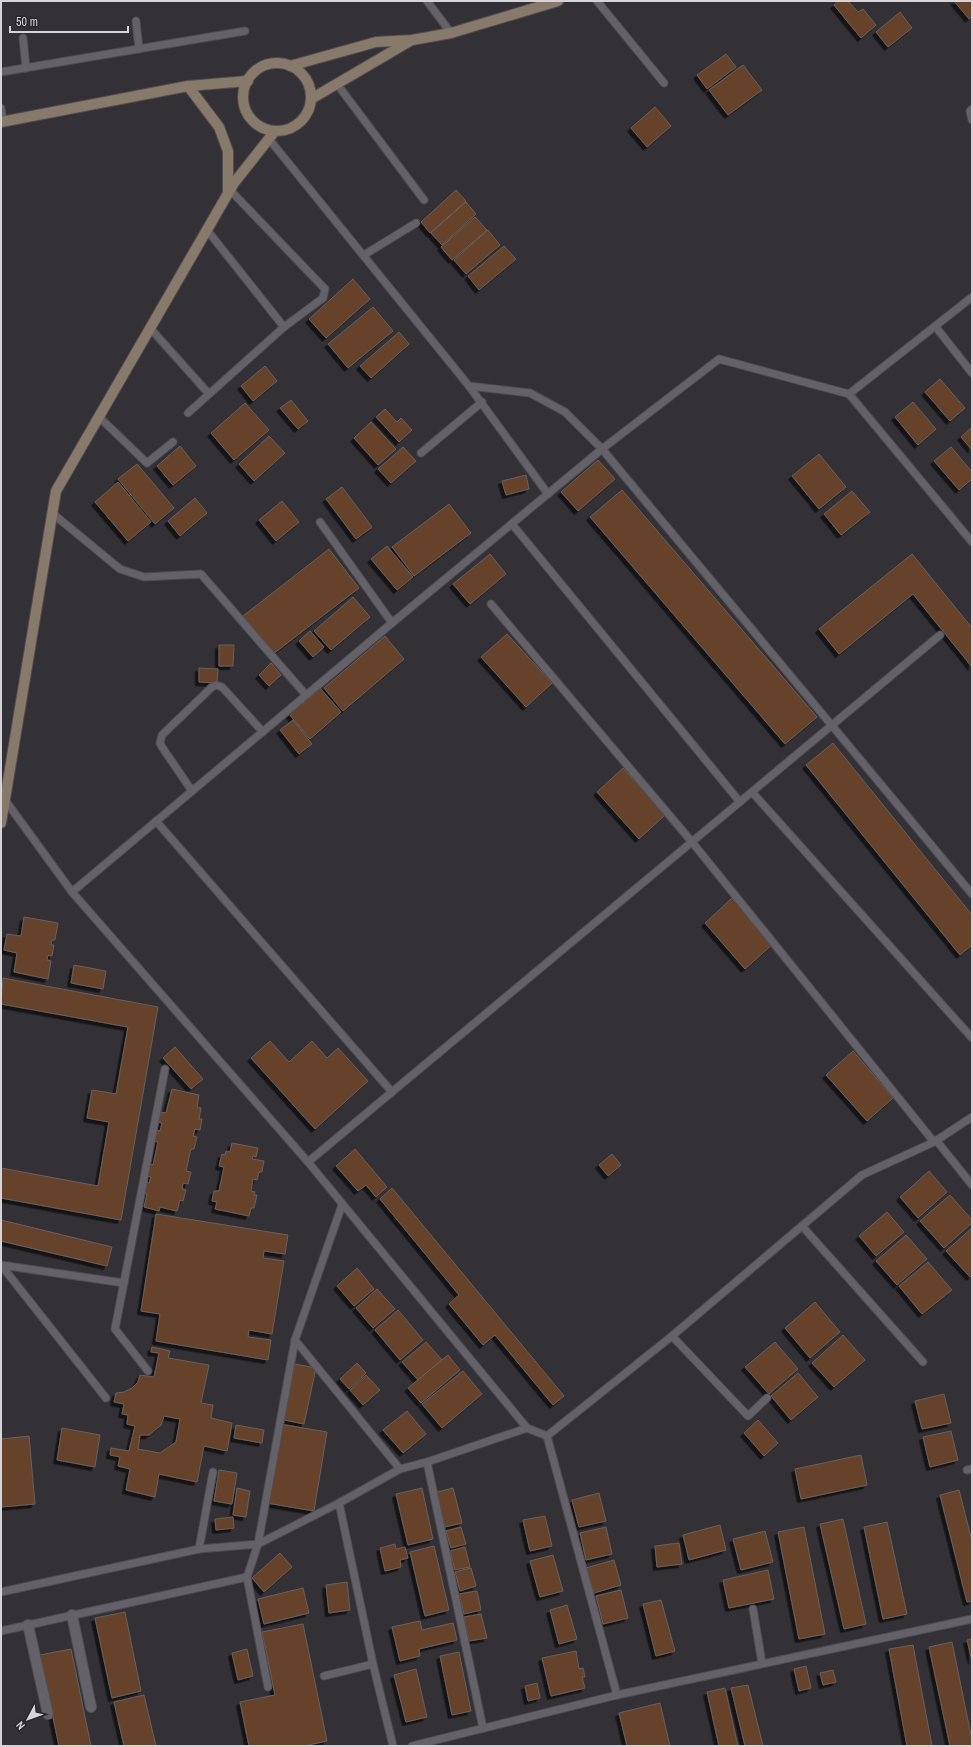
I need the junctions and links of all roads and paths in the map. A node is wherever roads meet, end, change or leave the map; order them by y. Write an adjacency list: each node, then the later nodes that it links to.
1 (427, 1): 6 (lane)
2 (558, 1): 6 (street)
3 (598, 1): 14 (lane)
4 (136, 21): 9 (lane)
5 (245, 31): 9 (lane)
6 (451, 33): 8 (street)
7 (23, 38): 11 (lane)
8 (412, 40): 10 (street); 15 (street)
9 (139, 49): 11 (lane)
10 (290, 66): 13 (street); 17 (street)
11 (26, 68): 12 (lane)
12 (1, 72)
13 (248, 81): 16 (street); 22 (street)
14 (664, 83)
15 (337, 84): 17 (street); 24 (lane)
16 (188, 86): 21 (street); 23 (street)
17 (311, 99): 22 (street)
18 (1, 108): 21 (lane)
19 (972, 109): 20 (lane)
20 (972, 120)
21 (2, 122)
22 (272, 135): 23 (street); 27 (lane)
23 (229, 191): 26 (street); 30 (lane)
24 (424, 200)
25 (416, 223): 27 (lane)
26 (207, 230): 30 (lane); 31 (street)
27 (364, 256): 33 (lane)
28 (972, 297): 29 (lane)
29 (935, 326): 32 (lane); 35 (lane)
30 (284, 327): 34 (lane)
31 (150, 328): 34 (lane); 38 (street)
32 (972, 373)
33 (469, 386): 36 (lane); 40 (lane)
34 (209, 394): 37 (lane)
35 (849, 394): 40 (lane); 46 (lane)
36 (482, 402): 41 (lane); 42 (lane)
37 (188, 413)
38 (99, 417): 39 (lane); 43 (street)
39 (173, 442)
40 (602, 449): 42 (lane); 51 (lane)
41 (421, 453)
42 (548, 494): 45 (lane)
43 (52, 513): 50 (lane); 55 (street)
44 (320, 522): 48 (lane)
45 (512, 524): 48 (lane); 56 (lane)
46 (972, 542)
47 (491, 604): 59 (lane)
48 (392, 623): 50 (lane)
49 (940, 635): 51 (lane)
50 (306, 695): 52 (lane)
51 (830, 725): 54 (lane); 61 (lane)
52 (262, 732): 53 (lane); 53 (lane)
53 (192, 790): 57 (lane)
54 (752, 792): 56 (lane); 62 (lane)
55 (5, 800): 58 (street); 60 (lane)
56 (740, 802): 59 (lane)
57 (156, 821): 60 (lane); 64 (lane)
58 (1, 823)
59 (692, 842): 64 (lane); 66 (lane)
60 (72, 892): 67 (lane)
61 (972, 894)
62 (972, 1038)
63 (164, 1069): 71 (lane)
64 (392, 1092): 67 (lane)
65 (972, 1117): 66 (lane)
66 (935, 1141): 68 (lane); 70 (lane)
67 (308, 1162): 69 (lane)
68 (972, 1185)
69 (342, 1205): 73 (lane); 78 (lane)
70 (802, 1226): 72 (lane); 74 (lane)
71 (124, 1283): 75 (lane); 76 (lane)
72 (672, 1336): 77 (lane); 79 (lane)
73 (295, 1340): 81 (lane); 84 (lane)
74 (923, 1362)
75 (148, 1371)
76 (106, 1398)
77 (768, 1398)
78 (527, 1428): 79 (lane); 80 (lane)
79 (547, 1436): 97 (lane)
80 (428, 1462): 81 (lane); 100 (lane)
81 (400, 1469): 83 (lane)
82 (213, 1472): 85 (lane)
83 (339, 1503): 84 (lane); 94 (lane)
84 (258, 1544): 85 (lane); 86 (lane)
85 (199, 1549): 87 (lane)
86 (247, 1577): 89 (lane); 96 (lane)
87 (1, 1592)
88 (753, 1609): 93 (lane)
89 (72, 1615): 91 (lane); 98 (street)
90 (972, 1618): 93 (lane)
91 (28, 1625): 92 (lane); 99 (street)
92 (1, 1631)
93 (762, 1663): 97 (lane)
94 (373, 1664): 95 (lane); 101 (lane)
95 (324, 1676)
96 (268, 1687)
97 (617, 1695): 100 (lane)
98 (91, 1707)
99 (48, 1714)
100 (483, 1728): 102 (lane)
101 (393, 1746)
102 (412, 1746)

